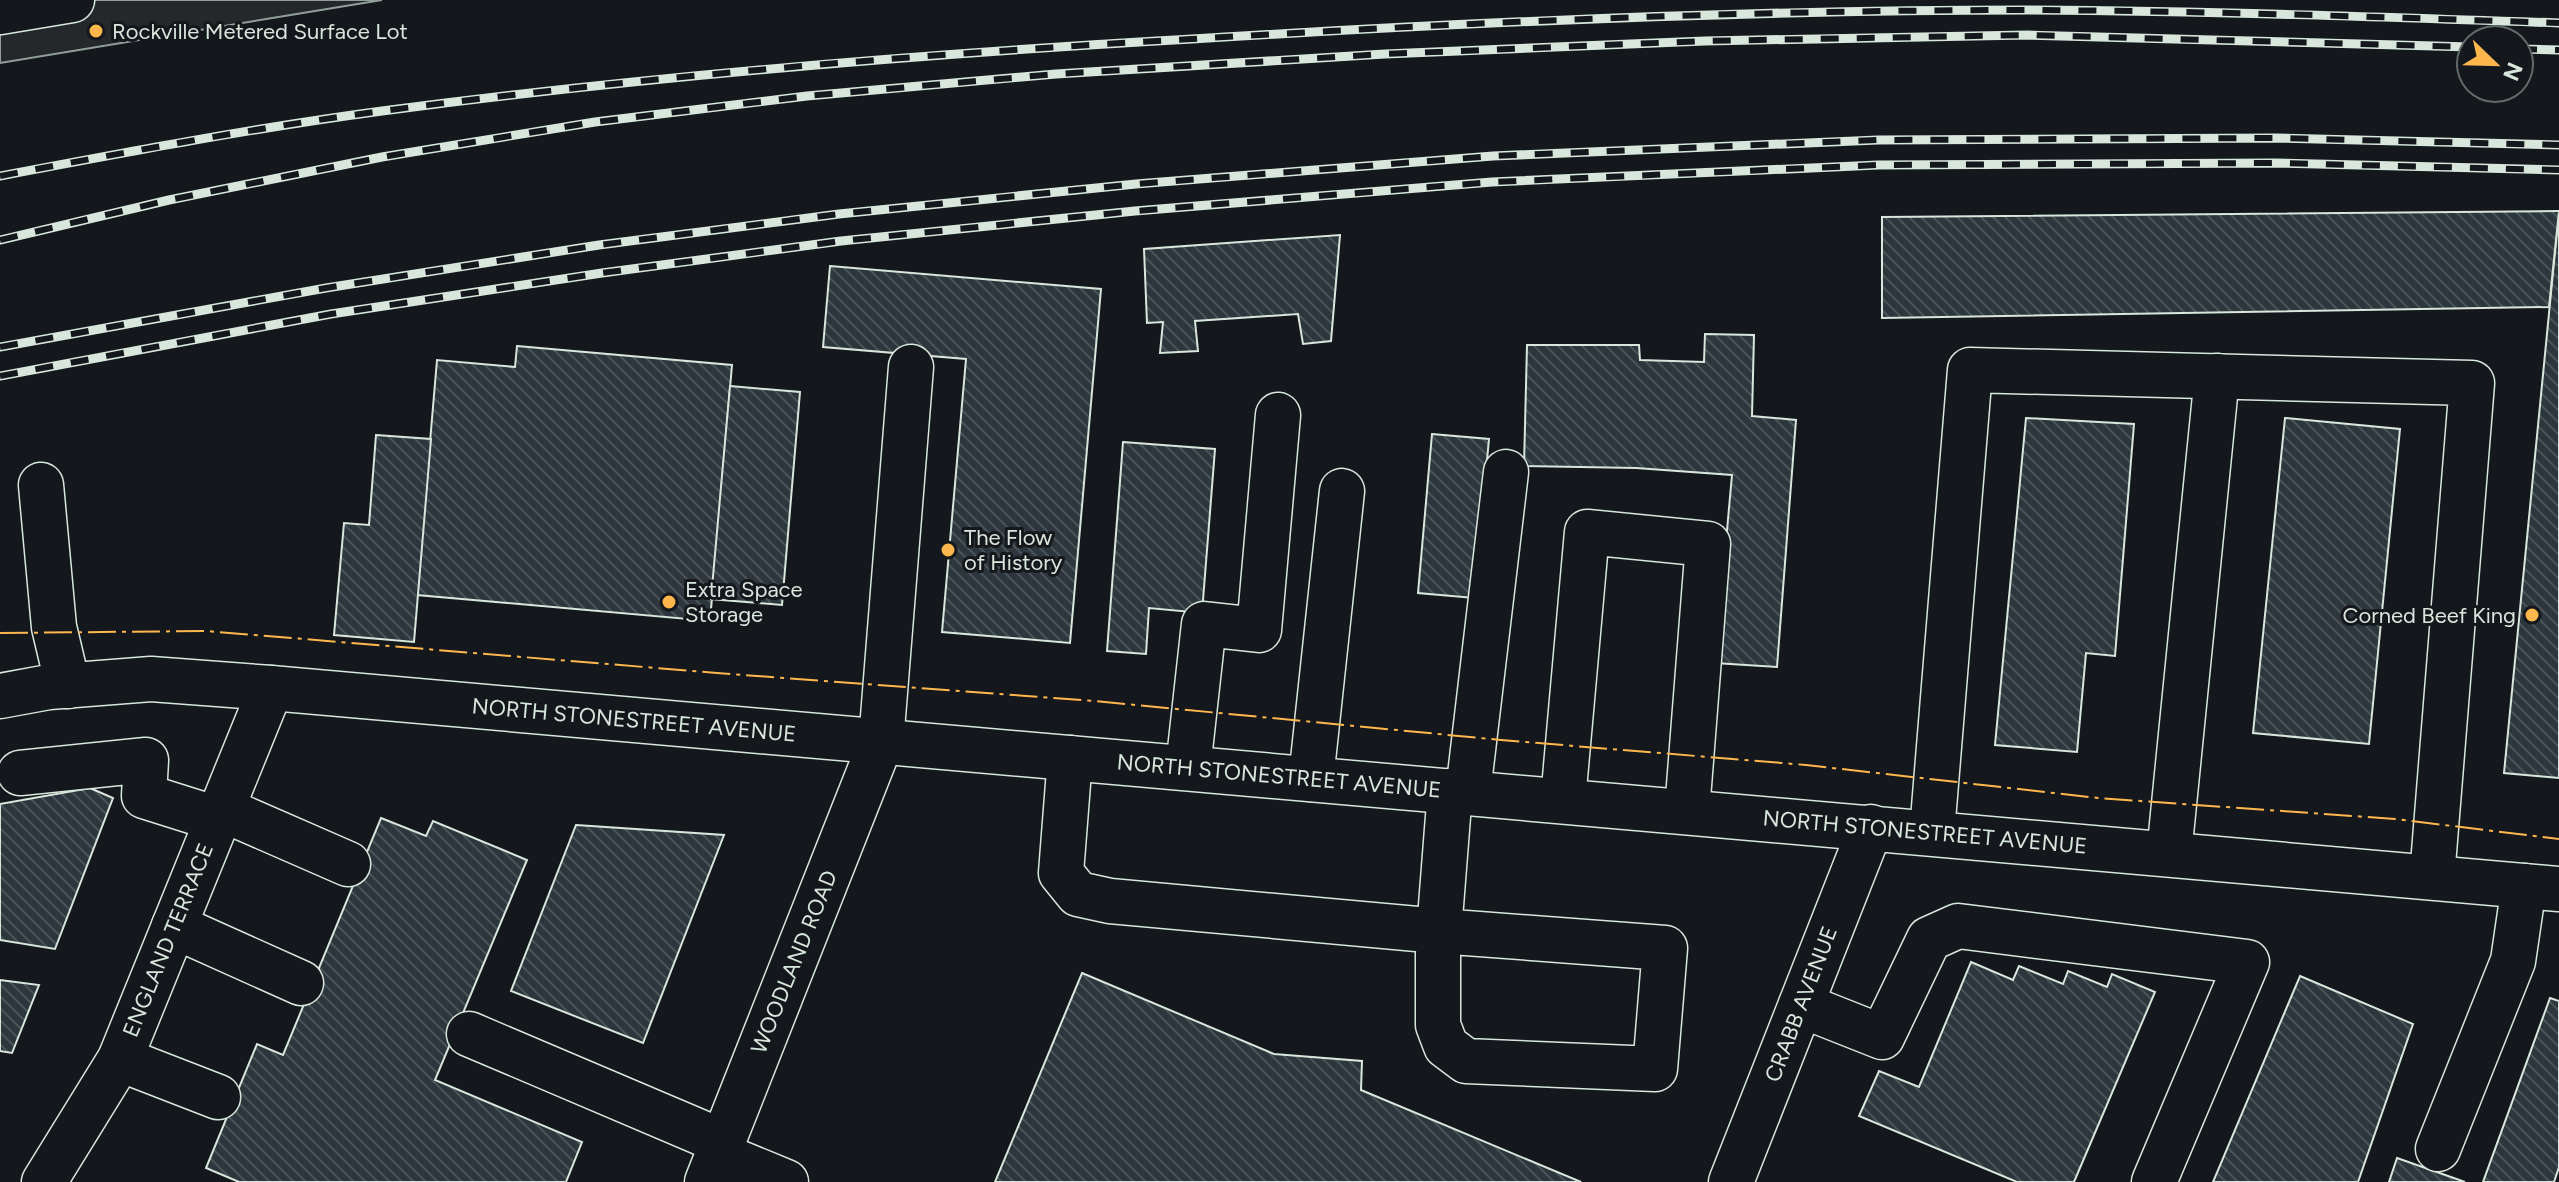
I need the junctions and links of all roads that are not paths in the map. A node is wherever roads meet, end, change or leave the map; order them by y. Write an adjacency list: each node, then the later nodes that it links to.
1 (72, 0): 2 (street)
2 (0, 12)
3 (911, 367): 12 (street, WOODLAND ROAD)
4 (2217, 376): 22 (street); 23 (street); 25 (street)
5 (1278, 415): 14 (street)
6 (1506, 472): 17 (street)
7 (41, 485): 9 (street)
8 (1342, 491): 16 (street)
9 (68, 686): 10 (street, NORTH STONESTREET AVENUE); 11 (street, NORTH STONESTREET AVENUE)
10 (271, 688): 12 (street, NORTH STONESTREET AVENUE); 20 (street, ENGLAND TERRACE)
11 (0, 696)
12 (881, 742): 13 (street, NORTH STONESTREET AVENUE); 35 (street, WOODLAND ROAD)
13 (1070, 758): 14 (street, NORTH STONESTREET AVENUE); 28 (street)
14 (1188, 768): 16 (street, NORTH STONESTREET AVENUE)
15 (20, 773): 20 (street)
16 (1311, 779): 17 (street, NORTH STONESTREET AVENUE)
17 (1459, 791): 18 (street, NORTH STONESTREET AVENUE); 28 (street)
18 (1563, 800): 19 (street, NORTH STONESTREET AVENUE); 19 (street)
19 (1687, 811): 21 (street, NORTH STONESTREET AVENUE)
20 (219, 814): 24 (street); 27 (street, ENGLAND TERRACE)
21 (1871, 827): 22 (street, NORTH STONESTREET AVENUE); 30 (street, CRABB AVENUE)
22 (1932, 832): 23 (street, NORTH STONESTREET AVENUE)
23 (2169, 854): 25 (street, NORTH STONESTREET AVENUE)
24 (348, 864)
25 (2432, 877): 26 (street, NORTH STONESTREET AVENUE)
26 (2542, 887): 34 (street)
27 (174, 926): 29 (street); 32 (street, ENGLAND TERRACE)
28 (1439, 931): 28 (street)
29 (301, 983)
30 (1801, 1005): 38 (street, CRABB AVENUE); 39 (street)
31 (469, 1034): 35 (street)
32 (120, 1059): 33 (street); 36 (street, ENGLAND TERRACE)
33 (218, 1097)
34 (2438, 1149)
35 (716, 1159): 37 (street)
36 (44, 1182)
37 (786, 1182)
38 (1731, 1182)
39 (2154, 1182)

